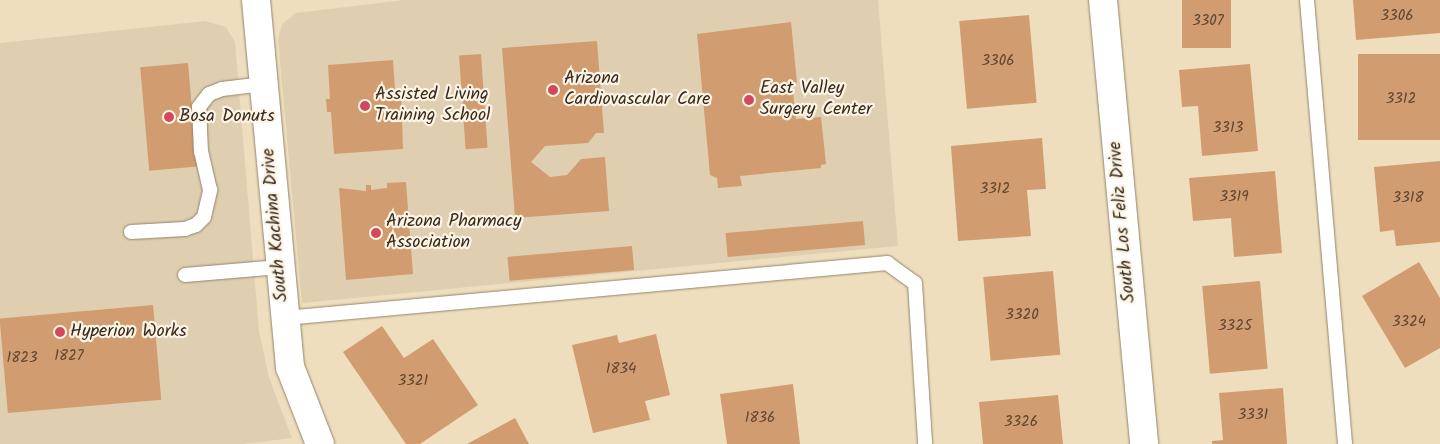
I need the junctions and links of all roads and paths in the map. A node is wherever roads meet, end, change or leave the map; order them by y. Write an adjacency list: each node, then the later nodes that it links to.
1 (256, 0): 4 (street, South Kachina Drive)
2 (1103, 0): 11 (street, South Los Feliz Drive)
3 (1308, 0): 12 (lane)
4 (264, 84): 5 (lane); 6 (street, South Kachina Drive)
5 (130, 232)
6 (280, 267): 7 (lane); 8 (street, South Kachina Drive)
7 (185, 276)
8 (285, 318): 9 (street, South Kachina Drive); 10 (lane)
9 (320, 444)
10 (926, 444)
11 (1144, 444)
12 (1345, 444)

